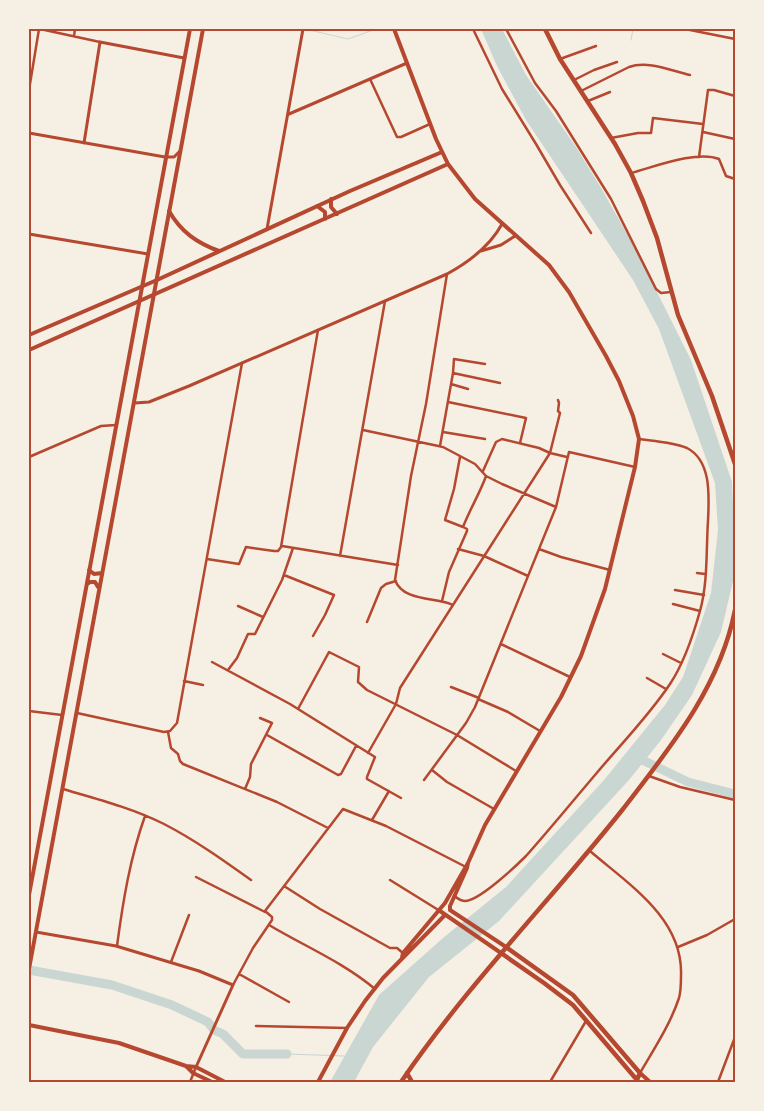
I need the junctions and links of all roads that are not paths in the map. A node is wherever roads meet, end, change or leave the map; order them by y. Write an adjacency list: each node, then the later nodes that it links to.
1 (40, 29): 11 (street); 22 (street)
2 (75, 29): 11 (street)
3 (190, 29): 15 (main road)
4 (203, 29): 35 (main road)
5 (303, 29): 27 (street)
6 (473, 29): 49 (street)
7 (506, 29): 58 (street)
8 (545, 29): 16 (highway)
9 (685, 29): 12 (street)
10 (394, 31): 18 (main road)
11 (74, 36): 13 (street)
12 (735, 39)
13 (100, 42): 15 (street); 34 (street)
14 (596, 46): 16 (street)
15 (184, 58): 38 (main road)
16 (560, 59): 21 (highway)
17 (617, 62): 21 (street)
18 (407, 63): 20 (street); 28 (main road)
19 (690, 76): 23 (street)
20 (370, 79): 27 (street); 28 (street)
21 (574, 80): 23 (highway)
22 (29, 90)
23 (581, 91): 26 (highway)
24 (610, 92): 26 (street)
25 (735, 96): 29 (street)
26 (588, 102): 32 (highway)
27 (288, 114): 48 (street)
28 (430, 124): 36 (main road)
29 (704, 124): 30 (street); 32 (street)
30 (702, 132): 33 (street); 37 (street)
31 (29, 133): 34 (street)
32 (611, 138): 40 (highway)
33 (735, 139)
34 (84, 143): 38 (street)
35 (182, 149): 38 (street); 44 (main road)
36 (442, 152): 39 (main road); 42 (main road)
37 (699, 156): 40 (street); 41 (street)
38 (166, 157): 54 (main road)
39 (448, 164): 45 (main road); 47 (main road)
40 (631, 173): 58 (highway)
41 (735, 179)
42 (331, 200): 43 (main road); 45 (main road)
43 (317, 206): 46 (main road); 48 (main road)
44 (169, 211): 52 (main road); 56 (main road)
45 (337, 214): 46 (main road)
46 (325, 219): 59 (main road)
47 (502, 224): 51 (main road); 53 (street)
48 (267, 228): 52 (main road)
49 (591, 233)
50 (29, 234): 54 (street)
51 (515, 236): 53 (street); 78 (main road)
52 (219, 251): 56 (main road)
53 (481, 251): 55 (street)
54 (148, 254): 57 (main road)
55 (448, 274): 60 (street); 79 (street)
56 (157, 280): 57 (main road); 59 (main road)
57 (141, 287): 61 (main road); 63 (main road)
58 (671, 292): 81 (highway)
59 (154, 295): 61 (main road); 73 (main road)
60 (386, 300): 62 (street); 75 (street)
61 (138, 302): 64 (main road); 74 (main road)
62 (318, 329): 65 (street); 95 (street)
63 (29, 335)
64 (29, 350)
65 (242, 364): 73 (street); 101 (street)
66 (485, 364): 67 (street)
67 (453, 373): 68 (street); 69 (street)
68 (500, 383)
69 (451, 384): 70 (street); 72 (street)
70 (468, 389)
71 (558, 400): 84 (street)
72 (448, 402): 76 (street); 80 (street)
73 (135, 403): 105 (main road)
74 (116, 425): 86 (street); 103 (main road)
75 (363, 430): 79 (street); 99 (street)
76 (443, 432): 77 (street); 83 (street)
77 (485, 439)
78 (639, 439): 89 (main road); 107 (street)
79 (418, 442): 83 (street); 102 (street)
80 (520, 443): 84 (street); 90 (street)
81 (729, 444): 82 (street); 88 (highway)
82 (735, 444)
83 (440, 446): 87 (street)
84 (550, 453): 85 (street); 92 (street)
85 (567, 456): 89 (street); 93 (street)
86 (29, 457)
87 (460, 457): 90 (street); 94 (street)
88 (735, 464)
89 (635, 468): 104 (main road)
90 (482, 471): 91 (street)
91 (486, 476): 92 (street); 94 (street)
92 (523, 494): 93 (street); 100 (street)
93 (556, 507): 98 (street)
94 (463, 527): 97 (street)
95 (282, 546): 96 (street); 101 (street)
96 (293, 548): 99 (street); 108 (street)
97 (458, 549): 100 (street); 115 (street)
98 (539, 549): 104 (street); 109 (street)
99 (340, 556): 102 (street)
100 (484, 556): 109 (street); 117 (street)
101 (207, 559): 131 (street)
102 (398, 565): 110 (street)
103 (89, 570): 105 (main road); 111 (main road)
104 (610, 570): 129 (main road)
105 (102, 573): 112 (main road)
106 (697, 573): 107 (street)
107 (705, 574): 114 (street)
108 (284, 575): 121 (street); 123 (street)
109 (528, 576): 124 (street)
110 (396, 582): 115 (street); 122 (street)
111 (86, 586): 112 (main road); 140 (main road)
112 (99, 588): 139 (main road)
113 (675, 590): 114 (street)
114 (704, 595): 120 (street)
115 (442, 601): 117 (street)
116 (673, 604): 120 (street)
117 (453, 605): 136 (street)
118 (238, 606): 121 (street)
119 (735, 610): 150 (highway)
120 (700, 611): 127 (street)
121 (263, 616): 128 (street)
122 (367, 622)
123 (313, 636)
124 (501, 644): 129 (street); 135 (street)
125 (663, 654): 127 (street)
126 (212, 662): 128 (street)
127 (681, 663): 134 (street)
128 (228, 670): 137 (street)
129 (570, 677): 143 (main road)
130 (647, 678): 134 (street)
131 (184, 682): 132 (street); 142 (street)
132 (203, 685)
133 (451, 686): 135 (street)
134 (666, 689): 168 (street)
135 (478, 698): 143 (street); 144 (street)
136 (396, 704): 137 (street); 144 (street); 147 (street)
137 (298, 709): 146 (street)
138 (29, 711): 140 (street)
139 (76, 713): 142 (street); 152 (main road)
140 (62, 715): 167 (main road)
141 (260, 718): 145 (street)
142 (169, 731): 153 (street)
143 (540, 731): 149 (main road)
144 (457, 735): 148 (street); 149 (street)
145 (267, 736): 146 (street); 153 (street)
146 (356, 746): 147 (street)
147 (368, 753): 154 (street)
148 (432, 770): 151 (street); 157 (street)
149 (516, 771): 157 (main road)
150 (650, 774): 156 (street); 161 (highway)
151 (424, 780)
152 (63, 789): 158 (street); 175 (main road)
153 (245, 789): 160 (street)
154 (389, 790): 155 (street); 159 (street)
155 (401, 798)
156 (735, 800)
157 (494, 809): 162 (main road)
158 (145, 816): 164 (street); 176 (street)
159 (372, 820): 160 (street); 162 (street)
160 (328, 828): 166 (street)
161 (590, 851): 177 (highway); 178 (street)
162 (467, 866): 168 (main road); 169 (main road)
163 (196, 877): 170 (street)
164 (251, 880)
165 (390, 880): 169 (street)
166 (284, 886): 170 (street); 180 (street)
167 (29, 896)
168 (454, 896): 177 (main road)
169 (440, 911): 172 (main road); 180 (main road)
170 (265, 912): 174 (street)
171 (189, 915): 181 (street)
172 (445, 915): 179 (main road); 180 (main road)
173 (735, 919): 178 (street)
174 (269, 925): 183 (street); 185 (street)
175 (36, 932): 176 (street); 182 (main road)
176 (116, 946): 181 (street)
177 (506, 946): 179 (highway); 196 (highway)
178 (678, 947): 196 (street)
179 (501, 953): 187 (highway); 195 (highway)
180 (404, 955): 185 (main road)
181 (171, 962): 184 (street)
182 (29, 969)
183 (239, 974): 184 (street); 186 (street)
184 (233, 985): 193 (street)
185 (375, 989): 190 (main road)
186 (289, 1002)
187 (586, 1021): 197 (highway); 204 (street)
188 (29, 1025): 192 (main road)
189 (256, 1026): 190 (street)
190 (347, 1028): 201 (main road)
191 (735, 1037): 206 (street)
192 (186, 1066): 193 (main road); 194 (main road)
193 (196, 1067): 194 (street); 200 (main road)
194 (193, 1073): 198 (street); 199 (main road)
195 (407, 1073): 202 (highway); 203 (highway)
196 (640, 1073): 197 (highway); 205 (main road)
197 (637, 1081)
198 (190, 1082)
199 (212, 1082)
200 (225, 1082)
201 (318, 1082)
202 (401, 1082)
203 (412, 1082)
204 (550, 1082)
205 (650, 1082)
206 (718, 1082)

